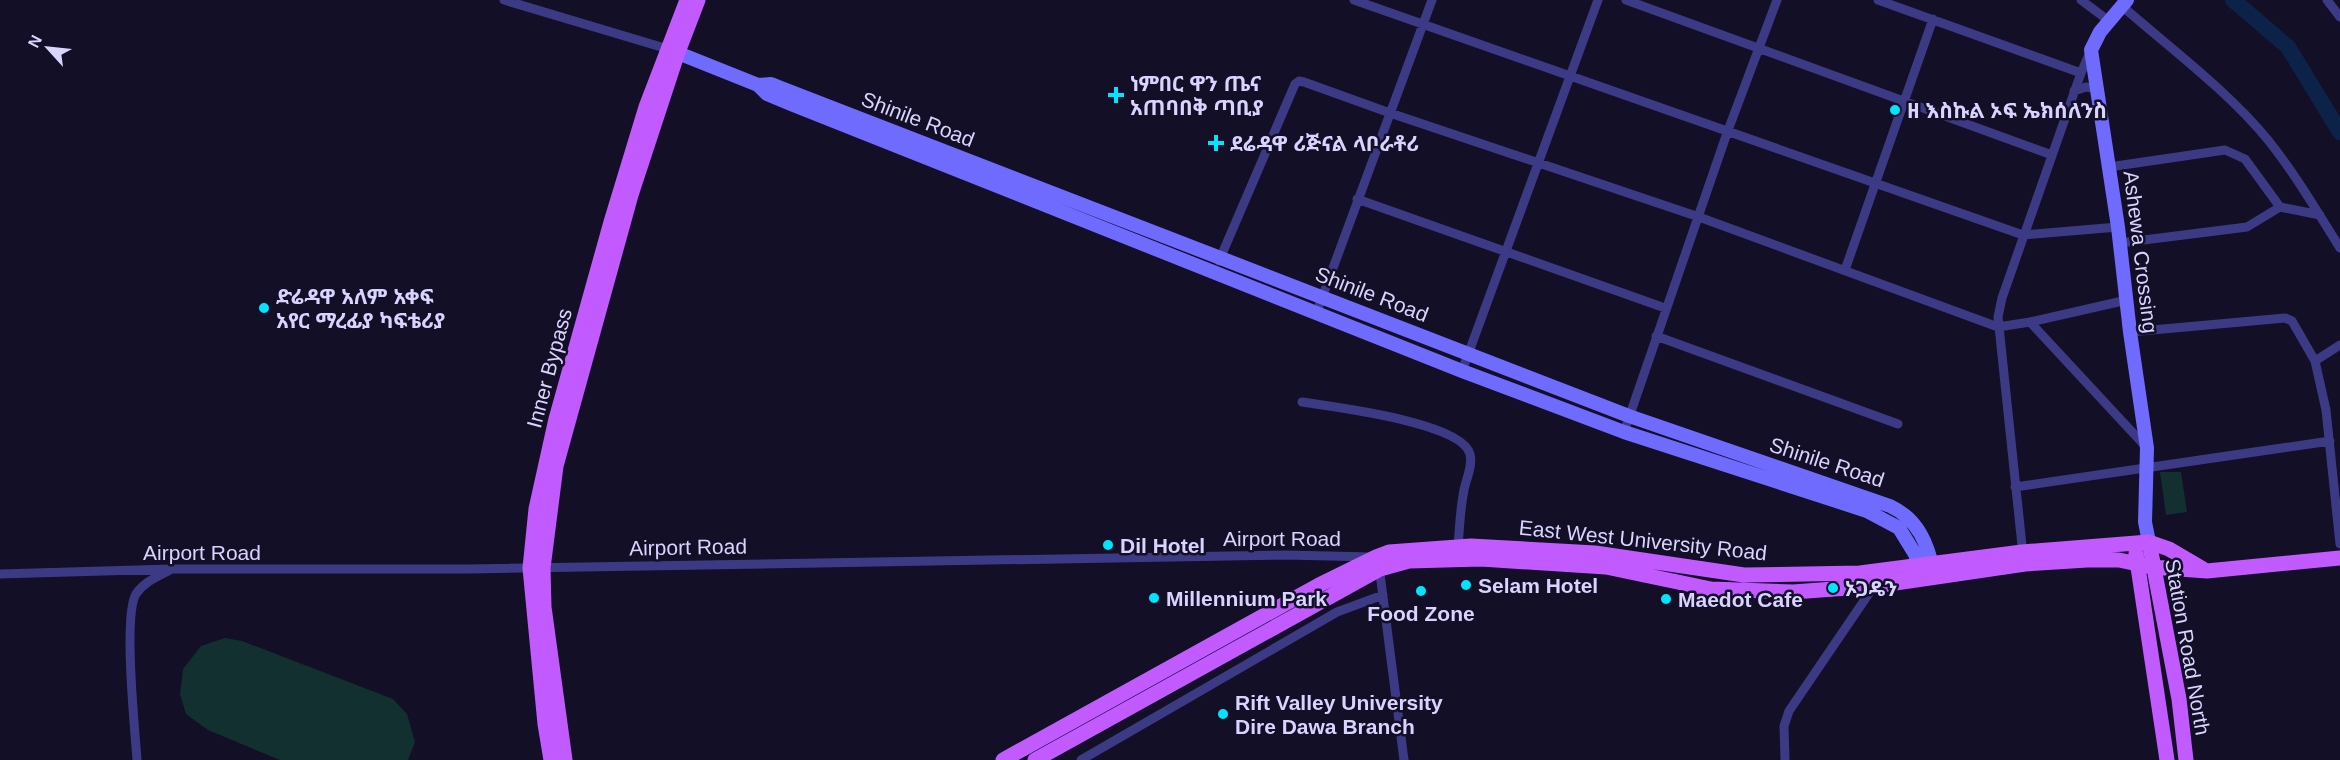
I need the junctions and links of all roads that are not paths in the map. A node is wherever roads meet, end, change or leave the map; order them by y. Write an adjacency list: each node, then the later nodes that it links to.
1 (504, 0): 19 (street, Shinile Road)
2 (687, 0): 19 (main road, Inner Bypass)
3 (698, 0): 19 (main road, Inner Bypass)
4 (1354, 0): 16 (street)
5 (1432, 0): 16 (street)
6 (1598, 0): 21 (street)
7 (1626, 0): 17 (street)
8 (1777, 0): 17 (street)
9 (1878, 0): 14 (street)
10 (2081, 0): 15 (street)
11 (2327, 0): 13 (street)
12 (2125, 3): 15 (street); 34 (street)
13 (2340, 17)
14 (1933, 19): 20 (street); 25 (street)
15 (2109, 21): 18 (street)
16 (1422, 25): 21 (street); 26 (street)
17 (1760, 48): 25 (street); 27 (street)
18 (2091, 50): 20 (street); 23 (street, Ashewa Crossing)
19 (673, 51): 22 (street, Shinile Road); 72 (main road, Inner Bypass)
20 (2080, 73): 24 (street)
21 (1570, 76): 27 (street); 29 (street)
22 (758, 85): 41 (street, Shinile Road); 43 (street, Shinile Road)
23 (2097, 89): 24 (street); 30 (street, Ashewa Crossing)
24 (2074, 91): 28 (street)
25 (1904, 102): 28 (street); 31 (street)
26 (1390, 113): 29 (street); 32 (street); 41 (street)
27 (1727, 133): 31 (street); 35 (street)
28 (2052, 155): 37 (street)
29 (1539, 164): 35 (street); 40 (street)
30 (2109, 167): 33 (street); 36 (street, Ashewa Crossing)
31 (1875, 184): 37 (street); 42 (street)
32 (1357, 199): 40 (street); 44 (street)
33 (2280, 207): 34 (street); 38 (street)
34 (2320, 215): 39 (street)
35 (1699, 217): 42 (street); 46 (street)
36 (2118, 227): 37 (street); 38 (street, Ashewa Crossing)
37 (2023, 235): 49 (street)
38 (2120, 243): 45 (street, Ashewa Crossing)
39 (2340, 248)
40 (1505, 253): 46 (street); 53 (street)
41 (1220, 258): 43 (street); 44 (street, Shinile Road)
42 (1845, 270): 49 (street)
43 (1215, 273): 47 (street, Shinile Road)
44 (1321, 297): 47 (street); 53 (street, Shinile Road)
45 (2127, 300): 48 (street); 50 (street, Ashewa Crossing)
46 (1665, 308): 51 (street)
47 (1316, 314): 55 (street, Shinile Road)
48 (2030, 322): 49 (street); 61 (street)
49 (1998, 327): 63 (street)
50 (2130, 332): 54 (street); 61 (street, Ashewa Crossing)
51 (1656, 336): 57 (street); 58 (street)
52 (2340, 345): 54 (street)
53 (1468, 355): 55 (street); 57 (street, Shinile Road)
54 (2315, 361): 60 (street)
55 (1462, 371): 59 (street, Shinile Road)
56 (1302, 402): 66 (street)
57 (1629, 416): 59 (street); 75 (street, Shinile Road)
58 (1898, 424)
59 (1624, 432): 75 (street, Shinile Road)
60 (2330, 441): 62 (street); 65 (street)
61 (2147, 448): 62 (street, Ashewa Crossing)
62 (2148, 467): 63 (street); 64 (street, Ashewa Crossing)
63 (2015, 487): 67 (street)
64 (2142, 542): 67 (main road, East West University Road); 69 (main road, Station Road North); 71 (main road, Station Road North); 74 (main road)
65 (2340, 544)
66 (1458, 553): 70 (main road, East West University Road); 77 (main road, East West University Road); 79 (main road, East West University Road)
67 (2024, 558): 69 (main road, East West University Road); 75 (main road, East West University Road)
68 (2340, 558): 74 (main road, East West University Road)
69 (2136, 562): 71 (main road, East West University Road); 89 (main road, Station Road North)
70 (1378, 563): 72 (street, Airport Road); 80 (street); 81 (main road, East West University Road)
71 (2152, 567): 74 (main road, East West University Road); 90 (main road, Station Road North)
72 (537, 568): 73 (street, Airport Road); 83 (main road, Inner Bypass); 84 (main road, Inner Bypass)
73 (172, 569): 76 (street, Airport Road); 82 (street)
74 (2207, 571)
75 (1927, 572): 78 (main road, East West University Road)
76 (0, 574)
77 (1762, 575): 78 (main road, East West University Road); 79 (main road)
78 (1877, 578): 79 (main road, East West University Road); 88 (street)
79 (1761, 591)
80 (1383, 595): 86 (street); 87 (street)
81 (1035, 754): 85 (main road, East West University Road)
82 (137, 760)
83 (551, 760)
84 (565, 760)
85 (1003, 760)
86 (1081, 760)
87 (1404, 760)
88 (1785, 760)
89 (2167, 760)
90 (2186, 760)

